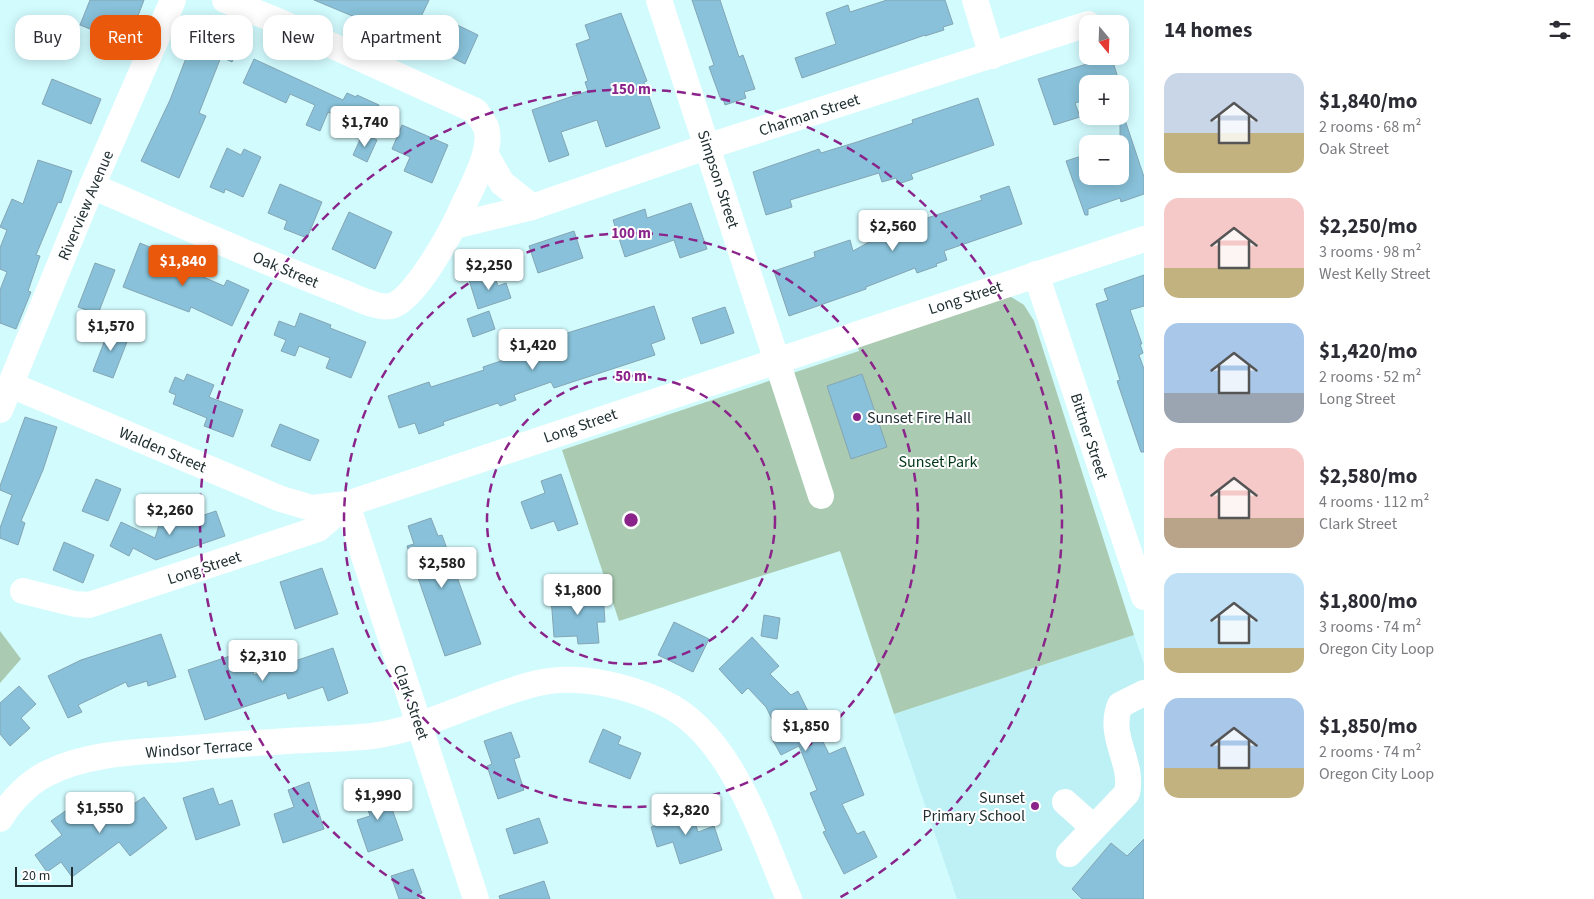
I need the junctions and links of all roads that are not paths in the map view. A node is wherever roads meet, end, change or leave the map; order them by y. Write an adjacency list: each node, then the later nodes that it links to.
1 (173, 0): 9 (street, Riverview Avenue)
2 (225, 0): 8 (street)
3 (659, 0): 7 (street, Simpson Street)
4 (975, 0): 6 (street)
5 (1079, 27): 6 (street, Charman Street)
6 (992, 56): 7 (street, Charman Street)
7 (709, 146): 10 (street, Charman Street); 14 (street, Simpson Street)
8 (486, 155): 10 (street); 11 (street)
9 (92, 186): 11 (street, Oak Street); 15 (street, Riverview Avenue)
10 (532, 207): 11 (street, Charman Street)
11 (454, 226)
12 (1144, 238): 13 (street, Long Street)
13 (1036, 274): 14 (street, Long Street); 20 (street, Bittner Street)
14 (776, 360): 17 (street, Simpson Street); 18 (street, Long Street)
15 (11, 385): 16 (street, Riverview Avenue); 18 (street, Walden Street)
16 (0, 410)
17 (821, 496)
18 (347, 504): 19 (street, Long Street); 22 (street, Clark Street)
19 (23, 591)
20 (1144, 597)
21 (1144, 693): 25 (street)
22 (419, 724): 24 (street, Windsor Terrace); 27 (street, Clark Street); 28 (street, Windsor Terrace)
23 (1065, 802): 25 (street)
24 (0, 820)
25 (1092, 827): 26 (street)
26 (1069, 854)
27 (476, 899)
28 (789, 899)

